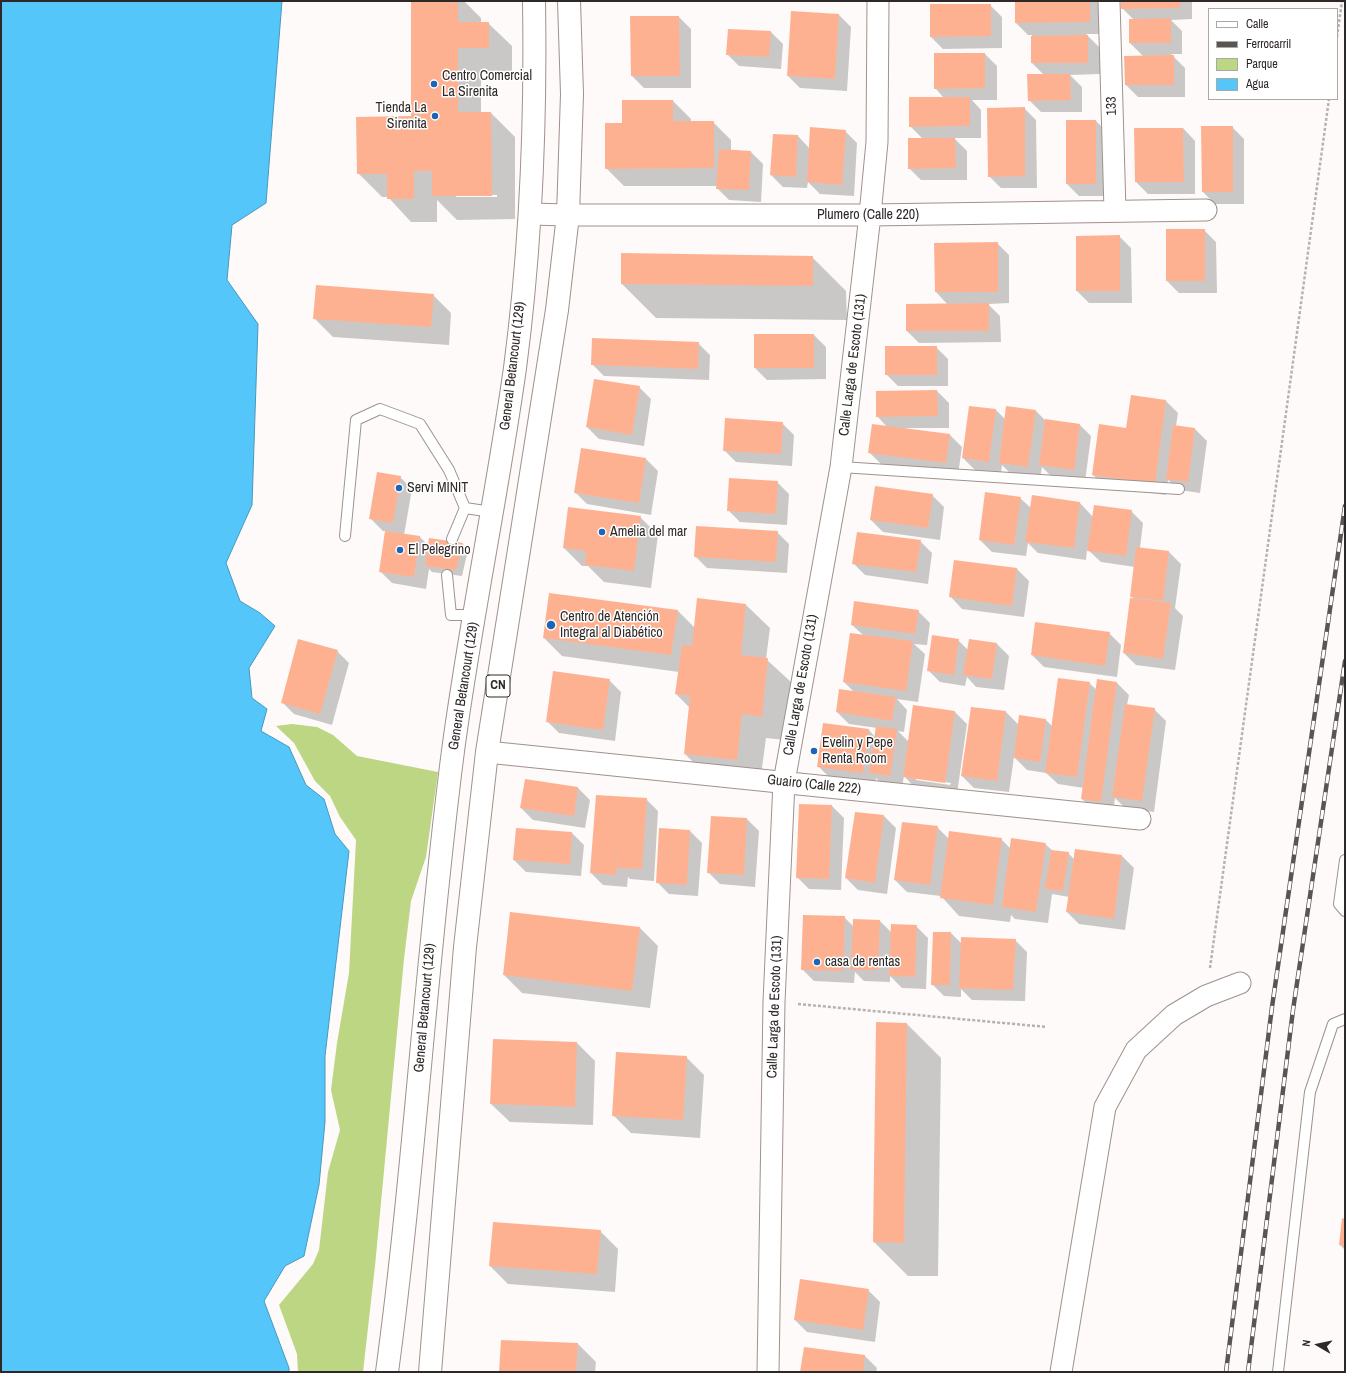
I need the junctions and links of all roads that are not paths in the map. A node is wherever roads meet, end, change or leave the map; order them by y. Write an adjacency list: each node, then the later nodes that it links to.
1 (534, 1): 7 (highway, General Betancourt (129) / CN)
2 (569, 1): 8 (highway, CN)
3 (878, 1): 9 (street, Calle Larga de Escoto (131))
4 (1109, 1): 6 (street, 133)
5 (1206, 210): 6 (street, Plumero (Calle 220))
6 (1116, 211): 9 (street, Plumero (Calle 220))
7 (530, 214): 8 (street, Plumero (Calle 220)); 13 (highway, General Betancourt (129) / CN)
8 (568, 215): 9 (street, Plumero (Calle 220)); 18 (highway, CN)
9 (870, 215): 10 (street, Calle Larga de Escoto (131))
10 (841, 467): 11 (lane); 19 (street, Calle Larga de Escoto (131))
11 (1179, 489)
12 (465, 508): 13 (lane); 14 (lane); 15 (lane)
13 (492, 512): 17 (highway, General Betancourt (129) / CN)
14 (345, 536)
15 (452, 539)
16 (447, 575): 17 (lane)
17 (474, 615): 25 (highway, General Betancourt (129) / CN)
18 (487, 752): 19 (street, Guairo (Calle 222)); 26 (highway, CN)
19 (784, 782): 20 (street, Guairo (Calle 222)); 27 (street, Calle Larga de Escoto (131))
20 (1140, 819)
21 (1345, 860): 22 (lane)
22 (1345, 911)
23 (1240, 983): 28 (street)
24 (1345, 1018): 29 (lane)
25 (387, 1372)
26 (430, 1372)
27 (768, 1372)
28 (1061, 1372)
29 (1278, 1372)

